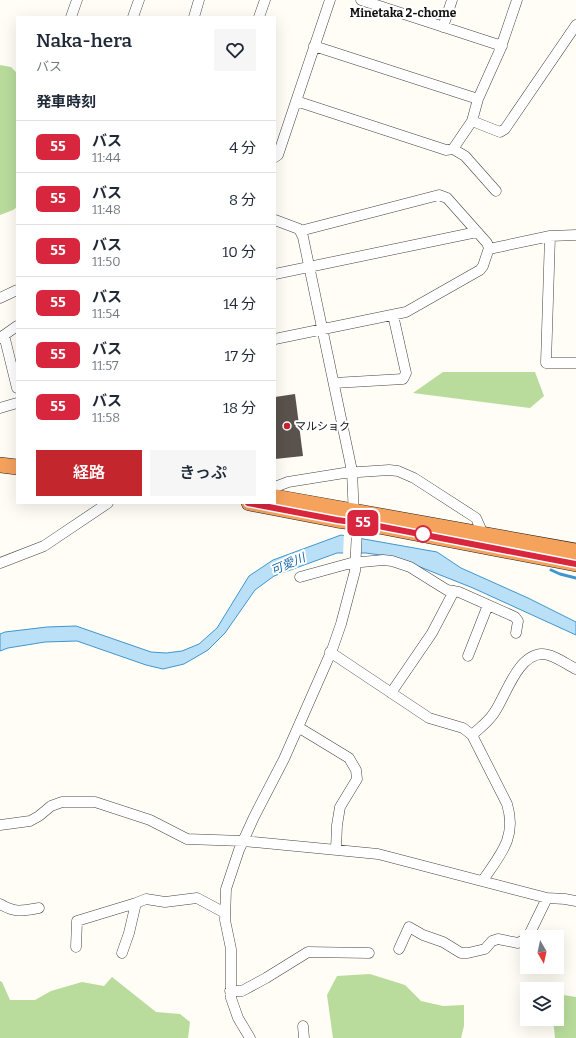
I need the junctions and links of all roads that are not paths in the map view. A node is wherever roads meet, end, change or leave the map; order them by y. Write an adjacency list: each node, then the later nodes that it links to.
1 (77, 0): 10 (street)
2 (139, 0): 11 (street)
3 (199, 0): 12 (street)
4 (265, 0): 13 (street)
5 (330, 0): 16 (street)
6 (361, 0): 9 (street)
7 (452, 0): 15 (street)
8 (517, 0): 17 (street)
9 (389, 4): 15 (street)
10 (71, 16)
11 (133, 16)
12 (194, 16)
13 (259, 16)
14 (576, 25): 20 (street)
15 (443, 27): 17 (street)
16 (314, 46): 18 (street); 19 (street)
17 (502, 46): 18 (street)
18 (478, 99): 20 (street)
19 (296, 101): 21 (street); 22 (street)
20 (472, 122): 21 (street)
21 (454, 149): 23 (street)
22 (276, 156)
23 (496, 191)
24 (276, 220): 25 (street)
25 (300, 231): 26 (street); 30 (street)
26 (477, 232): 29 (street); 30 (street)
27 (576, 235): 28 (street)
28 (550, 236): 29 (street); 39 (street)
29 (489, 249): 34 (street)
30 (310, 267): 31 (street); 36 (street)
31 (276, 274)
32 (16, 290): 33 (street)
33 (0, 298)
34 (393, 315): 36 (street); 40 (street)
35 (16, 327): 37 (street)
36 (323, 329): 38 (street); 40 (street)
37 (2, 336): 41 (street)
38 (276, 339)
39 (576, 364)
40 (334, 383): 48 (street)
41 (16, 385)
42 (16, 403): 43 (street)
43 (0, 408)
44 (0, 455): 45 (highway)
45 (16, 457)
46 (0, 465): 47 (highway)
47 (16, 467)
48 (352, 472): 49 (street); 53 (street); 54 (street)
49 (276, 487)
50 (276, 497): 53 (highway)
51 (107, 504): 57 (street)
52 (254, 504): 53 (highway)
53 (354, 525): 54 (highway); 56 (street); 58 (highway)
54 (483, 534): 55 (highway)
55 (576, 551)
56 (353, 560): 59 (street); 60 (street); 63 (street)
57 (0, 563)
58 (576, 564)
59 (300, 577)
60 (454, 591): 61 (street); 66 (street)
61 (488, 605): 62 (street); 64 (street)
62 (516, 633)
63 (330, 652): 66 (street); 67 (street)
64 (468, 656)
65 (576, 669): 68 (street)
66 (391, 693): 68 (street)
67 (298, 727): 70 (street); 71 (street)
68 (472, 735): 72 (street)
69 (0, 825): 70 (street)
70 (243, 841): 71 (street); 78 (street)
71 (336, 849): 72 (street)
72 (483, 880): 73 (street)
73 (547, 898): 74 (street); 79 (street)
74 (576, 901)
75 (136, 903): 78 (street); 81 (street); 83 (street)
76 (0, 904): 77 (street)
77 (39, 908)
78 (225, 913): 85 (street)
79 (531, 930)
80 (520, 942): 82 (street)
81 (76, 947)
82 (399, 949)
83 (122, 952)
84 (369, 953): 85 (street)
85 (230, 991): 87 (street)
86 (303, 1026): 88 (street)
87 (250, 1038)
88 (304, 1038)

